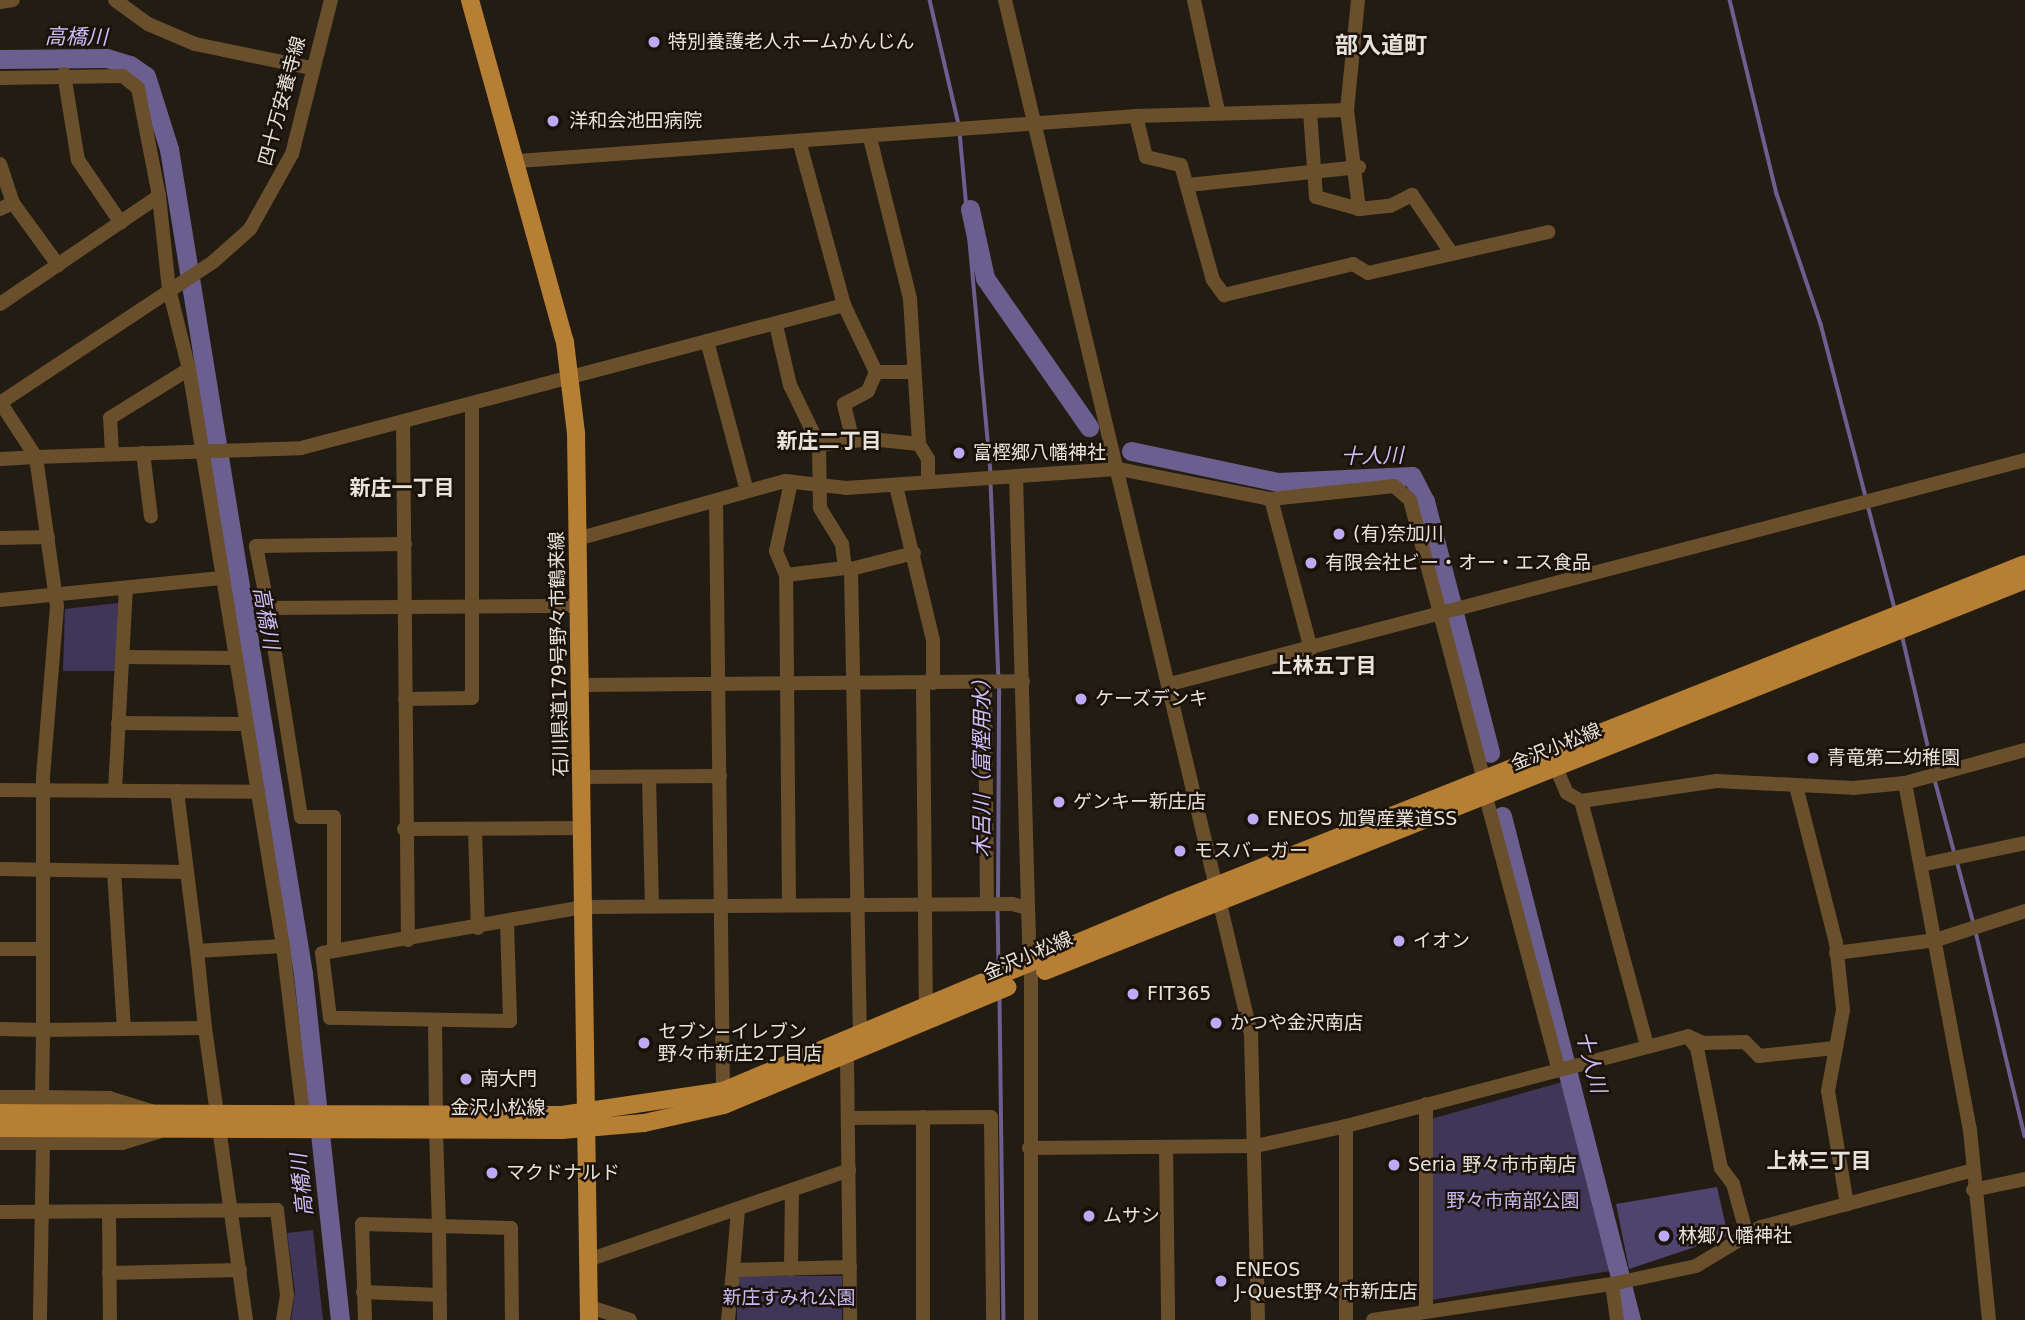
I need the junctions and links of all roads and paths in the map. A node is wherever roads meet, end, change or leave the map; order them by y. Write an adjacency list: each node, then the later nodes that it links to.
1 (116, 0): 7 (street)
2 (331, 0): 7 (street, 四十万安養寺線)
3 (470, 0): 17 (main road, 石川県道179号野々市鶴来線)
4 (1005, 0): 14 (street)
5 (1195, 0): 11 (street)
6 (1358, 0): 10 (street)
7 (311, 68): 29 (street, 四十万安養寺線)
8 (64, 74): 9 (street); 22 (street); 25 (street)
9 (0, 79)
10 (1347, 110): 12 (street); 19 (street)
11 (1218, 111): 12 (street); 13 (street)
12 (1310, 111): 20 (street)
13 (1136, 116): 14 (street); 21 (street)
14 (1035, 123): 15 (street); 50 (street)
15 (870, 138): 16 (street); 36 (street)
16 (799, 141): 17 (street); 31 (street)
17 (518, 161): 37 (main road, 石川県道179号野々市鶴来線)
18 (0, 164): 23 (street)
19 (1359, 167): 20 (street); 24 (street)
20 (1310, 171): 21 (street); 24 (street)
21 (1188, 185): 27 (street)
22 (159, 196): 25 (street); 29 (street)
23 (6, 206): 28 (street)
24 (1359, 209): 27 (street)
25 (121, 223): 28 (street)
26 (1548, 232): 27 (street)
27 (1452, 254)
28 (58, 265): 30 (street)
29 (175, 286): 34 (street); 38 (street, 四十万安養寺線)
30 (0, 304)
31 (844, 305): 32 (street); 35 (street)
32 (776, 325): 33 (street); 43 (street)
33 (707, 341): 37 (street); 56 (street)
34 (189, 369): 44 (street); 46 (street)
35 (876, 372): 36 (street); 41 (street)
36 (913, 372): 42 (street)
37 (570, 378): 39 (street); 62 (main road, 石川県道179号野々市鶴来線)
38 (0, 402): 47 (street)
39 (472, 404): 40 (street); 76 (street)
40 (403, 422): 44 (street); 63 (street)
41 (853, 441): 42 (street); 43 (street)
42 (919, 444): 52 (street)
43 (819, 445): 54 (street)
44 (203, 451): 45 (street); 68 (street)
45 (143, 453): 46 (street); 59 (street)
46 (111, 454): 47 (street)
47 (36, 457): 48 (street); 60 (street)
48 (0, 459)
49 (2025, 460): 77 (street)
50 (1118, 469): 51 (street); 57 (street); 87 (street)
51 (1016, 476): 52 (street); 82 (street)
52 (928, 480): 55 (street)
53 (791, 482): 54 (street); 56 (street); 67 (street)
54 (815, 484): 55 (street); 66 (street)
55 (896, 486): 64 (street)
56 (747, 491): 58 (street)
57 (1271, 499): 77 (street); 79 (street)
58 (716, 502): 62 (street); 84 (street)
59 (151, 517)
60 (48, 537): 61 (street); 71 (street)
61 (0, 538)
62 (577, 539): 73 (main road, 石川県道179号野々市鶴来線)
63 (405, 544): 74 (street); 75 (street)
64 (914, 553): 66 (street); 85 (street)
65 (2025, 564): 78 (main road, 金沢小松線)
66 (848, 568): 67 (street); 89 (street)
67 (786, 575): 86 (street)
68 (221, 578): 70 (street); 81 (street)
69 (2025, 580): 78 (main road, 金沢小松線)
70 (126, 589): 71 (street); 80 (street)
71 (57, 598): 72 (street); 100 (street)
72 (0, 600)
73 (578, 606): 76 (street); 88 (main road, 石川県道179号野々市鶴来線)
74 (268, 608): 75 (street); 134 (street)
75 (406, 608): 76 (street); 90 (street)
76 (472, 608): 90 (street)
77 (1448, 611): 79 (street); 101 (street)
78 (1900, 622): 94 (main road, 金沢小松線); 101 (main road, 金沢小松線)
79 (1311, 649): 87 (street)
80 (122, 657): 81 (street); 91 (street)
81 (235, 658): 92 (street)
82 (1023, 681): 83 (street); 124 (street)
83 (995, 682): 85 (street); 117 (street)
84 (718, 683): 86 (street); 88 (street); 95 (street)
85 (928, 683): 89 (street); 118 (street)
86 (787, 684): 89 (street); 121 (street)
87 (1170, 684): 116 (street)
88 (581, 685): 96 (main road, 石川県道179号野々市鶴来線)
89 (856, 685): 122 (street)
90 (405, 699): 108 (street)
91 (118, 723): 92 (street); 103 (street)
92 (246, 724): 105 (street)
93 (2025, 750): 98 (street)
94 (1557, 771): 101 (main road, 金沢小松線); 106 (street)
95 (720, 776): 97 (street); 120 (street)
96 (582, 777): 97 (street); 107 (main road, 石川県道179号野々市鶴来線)
97 (649, 777): 119 (street)
98 (1905, 783): 99 (street); 111 (street)
99 (1796, 786): 106 (street); 135 (street)
100 (43, 789): 102 (street); 103 (street); 113 (street)
101 (1485, 789): 116 (main road, 金沢小松線); 149 (street)
102 (0, 790)
103 (114, 790): 104 (street)
104 (177, 791): 105 (street); 115 (street)
105 (258, 792): 130 (street)
106 (1581, 802): 146 (street)
107 (583, 828): 109 (street); 123 (main road, 石川県道179号野々市鶴来線)
108 (404, 829): 109 (street); 128 (street)
109 (475, 829): 127 (street)
110 (2025, 843): 111 (street)
111 (1921, 865): 129 (street)
112 (0, 869): 113 (street)
113 (43, 870): 114 (street); 132 (street)
114 (114, 871): 115 (street); 142 (street)
115 (187, 872): 133 (street)
116 (1219, 894): 136 (main road, 金沢小松線); 166 (street)
117 (997, 903): 118 (street); 124 (street)
118 (924, 904): 122 (street); 138 (street)
119 (652, 905): 120 (street); 123 (street)
120 (719, 905): 121 (street); 150 (street)
121 (789, 905): 122 (street)
122 (858, 905): 145 (street)
123 (584, 907): 126 (street); 159 (main road, 石川県道179号野々市鶴来線)
124 (1028, 908): 136 (street)
125 (2025, 911): 129 (street)
126 (507, 923): 127 (street); 139 (street)
127 (478, 928): 128 (street)
128 (408, 940): 134 (street)
129 (1936, 940): 135 (street); 170 (street)
130 (284, 946): 133 (street); 157 (street)
131 (0, 948): 132 (street)
132 (43, 949): 143 (street)
133 (197, 951): 140 (street)
134 (334, 951): 139 (street)
135 (1836, 953): 147 (street)
136 (1030, 971): 137 (main road, 金沢小松線); 168 (street)
137 (1001, 983): 138 (main road, 金沢小松線); 148 (main road, 金沢小松線)
138 (926, 1009): 145 (main road, 金沢小松線)
139 (435, 1020): 158 (street)
140 (205, 1028): 142 (street); 161 (street)
141 (0, 1029): 143 (street)
142 (124, 1029): 143 (street)
143 (43, 1030): 152 (street)
144 (1688, 1036): 146 (street); 147 (street); 181 (street)
145 (860, 1037): 150 (main road, 金沢小松線)
146 (1647, 1045): 149 (street)
147 (1835, 1048): 174 (street)
148 (847, 1057): 156 (street); 159 (main road, 金沢小松線)
149 (1567, 1067): 153 (street)
150 (723, 1091): 159 (main road, 金沢小松線)
151 (0, 1097): 152 (street)
152 (42, 1097): 160 (street)
153 (1426, 1104): 162 (street); 191 (street)
154 (0, 1113): 160 (main road)
155 (923, 1117): 156 (street); 204 (street); 205 (street)
156 (849, 1118): 169 (street)
157 (305, 1119): 158 (main road, 金沢小松線); 161 (main road)
158 (436, 1121): 159 (main road, 金沢小松線); 180 (street)
159 (588, 1121): 182 (main road, 石川県道179号野々市鶴来線)
160 (163, 1122): 161 (main road); 163 (main road); 165 (street)
161 (219, 1122): 176 (street)
162 (1346, 1126): 166 (street); 209 (street)
163 (0, 1128)
164 (0, 1143): 165 (street)
165 (43, 1143): 178 (street)
166 (1256, 1146): 167 (street); 208 (street)
167 (1167, 1147): 168 (street); 207 (street)
168 (1029, 1148): 206 (street)
169 (849, 1170): 172 (street); 183 (street)
170 (1973, 1170): 173 (street); 174 (street)
171 (2025, 1179): 173 (street)
172 (792, 1190): 175 (street); 184 (street)
173 (1973, 1190): 212 (street)
174 (1847, 1204): 181 (street)
175 (738, 1209): 182 (street); 186 (street)
176 (231, 1211): 179 (street); 185 (street); 197 (street)
177 (0, 1212): 178 (street)
178 (42, 1212): 179 (street); 194 (street)
179 (109, 1212): 187 (street)
180 (439, 1226): 189 (street); 190 (street); 200 (street)
181 (1747, 1235): 188 (street)
182 (591, 1259): 192 (main road, 石川県道179号野々市鶴来線)
183 (850, 1267): 184 (street); 203 (street)
184 (791, 1269): 186 (street)
185 (240, 1270): 187 (street); 196 (street)
186 (733, 1270): 202 (street)
187 (109, 1273): 195 (street)
188 (1622, 1283): 193 (street); 211 (street)
189 (363, 1292): 190 (street); 198 (street)
190 (440, 1295): 199 (street)
191 (1426, 1312): 193 (street); 210 (street)
192 (589, 1314): 201 (street)
193 (1444, 1315)
194 (40, 1320)
195 (110, 1320)
196 (246, 1320)
197 (283, 1320)
198 (365, 1320)
199 (440, 1320)
200 (512, 1320)
201 (630, 1320)
202 (728, 1320)
203 (850, 1320)
204 (923, 1320)
205 (993, 1320)
206 (1031, 1320)
207 (1168, 1320)
208 (1258, 1320)
209 (1346, 1320)
210 (1373, 1320)
211 (1617, 1320)
212 (1989, 1320)

